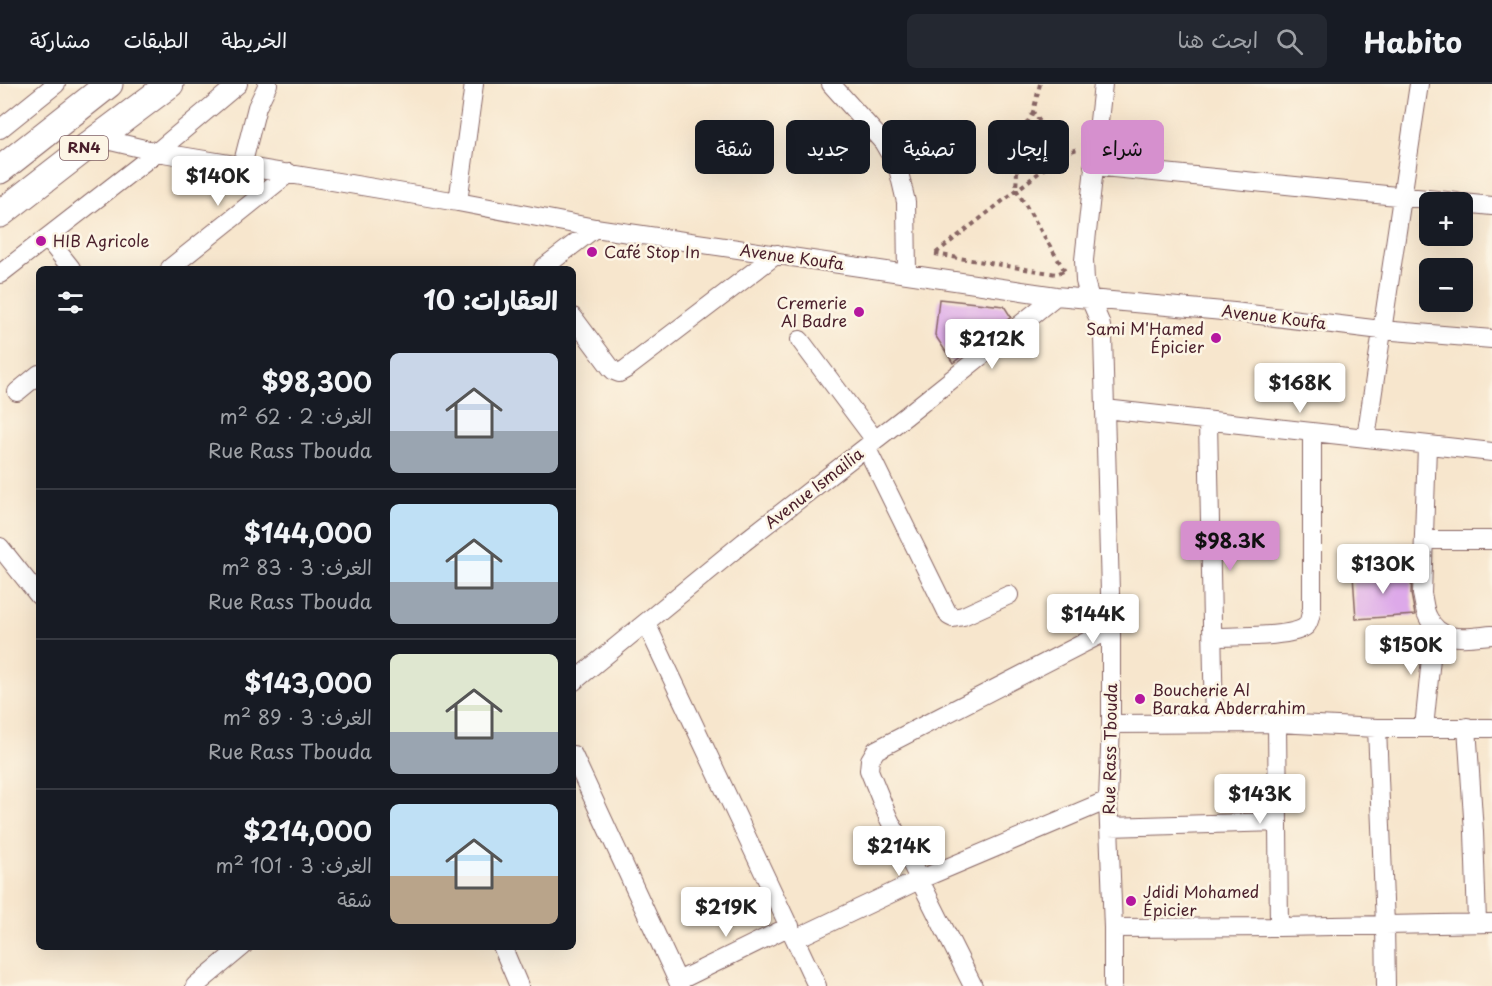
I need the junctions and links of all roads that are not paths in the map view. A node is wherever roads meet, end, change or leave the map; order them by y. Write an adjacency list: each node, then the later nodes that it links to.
1 (56, 84): 11 (street)
2 (110, 84): 15 (main road, RN4)
3 (170, 84): 12 (main road, RN4)
4 (238, 84): 13 (street)
5 (268, 84): 14 (street)
6 (474, 84): 21 (street)
7 (831, 84): 31 (street)
8 (1103, 84): 10 (street)
9 (1419, 84): 19 (street)
10 (1095, 120)
11 (0, 129)
12 (98, 138): 13 (street, Avenue Koufa); 24 (main road, RN4)
13 (157, 152): 14 (street, Avenue Koufa); 26 (street)
14 (242, 166): 17 (street, Avenue Koufa)
15 (0, 170)
16 (1164, 170): 19 (street)
17 (289, 173): 21 (street, Avenue Koufa); 29 (street)
18 (1086, 174): 33 (street)
19 (1403, 196): 20 (street); 36 (street)
20 (1419, 198)
21 (458, 202): 25 (street, Avenue Koufa)
22 (1473, 204): 23 (street)
23 (1492, 206)
24 (0, 214)
25 (595, 228): 27 (street, Avenue Koufa); 30 (street)
26 (47, 238): 28 (street); 32 (street)
27 (777, 254): 31 (street, Avenue Koufa); 35 (street)
28 (69, 266)
29 (173, 266)
30 (546, 266)
31 (907, 273): 34 (street, Avenue Koufa)
32 (0, 274)
33 (1088, 290): 34 (street, Avenue Koufa); 36 (street, Avenue Koufa); 41 (street, Rue Rass Tbouda)
34 (1056, 296): 45 (street, Avenue Ismailia)
35 (576, 321)
36 (1381, 330): 37 (street, Avenue Koufa); 44 (street)
37 (1492, 339)
38 (800, 340): 45 (street)
39 (36, 376): 40 (street)
40 (17, 392)
41 (1105, 409): 42 (street); 54 (street, Rue Rass Tbouda)
42 (1208, 421): 43 (street); 57 (street)
43 (1312, 433): 44 (street); 57 (street)
44 (1366, 438): 46 (street)
45 (871, 443): 52 (street); 53 (street, Avenue Ismailia)
46 (1427, 446): 47 (street); 48 (street)
47 (1492, 452)
48 (1424, 540): 49 (street); 55 (street)
49 (1492, 540)
50 (0, 547): 51 (street)
51 (36, 592)
52 (1009, 595)
53 (646, 623): 58 (street, Avenue Ismailia); 75 (street)
54 (1111, 628): 60 (street, Rue Rass Tbouda); 70 (street)
55 (1434, 628): 56 (street); 63 (street)
56 (1492, 635)
57 (1213, 637): 61 (street)
58 (576, 680)
59 (1277, 723): 61 (street); 62 (street); 68 (street)
60 (1111, 724): 61 (street); 67 (street, Rue Rass Tbouda)
61 (1214, 724)
62 (1377, 728): 63 (street); 72 (street)
63 (1424, 728): 64 (street)
64 (1467, 728): 65 (street); 71 (street)
65 (1492, 728)
66 (576, 761): 79 (street)
67 (1108, 800): 69 (street, Rue Rass Tbouda); 70 (street)
68 (1278, 822): 69 (street); 73 (street)
69 (1109, 827): 74 (street, Rue Rass Tbouda)
70 (921, 879): 75 (street); 82 (street)
71 (1485, 922): 72 (street)
72 (1385, 925): 73 (street); 84 (street)
73 (1279, 927): 74 (street)
74 (1113, 928): 83 (street, Rue Rass Tbouda)
75 (793, 932): 79 (street); 81 (street)
76 (239, 950): 78 (street)
77 (504, 950): 80 (street)
78 (205, 983)
79 (679, 984)
80 (519, 986)
81 (817, 986)
82 (973, 986)
83 (1113, 986)
84 (1386, 986)

